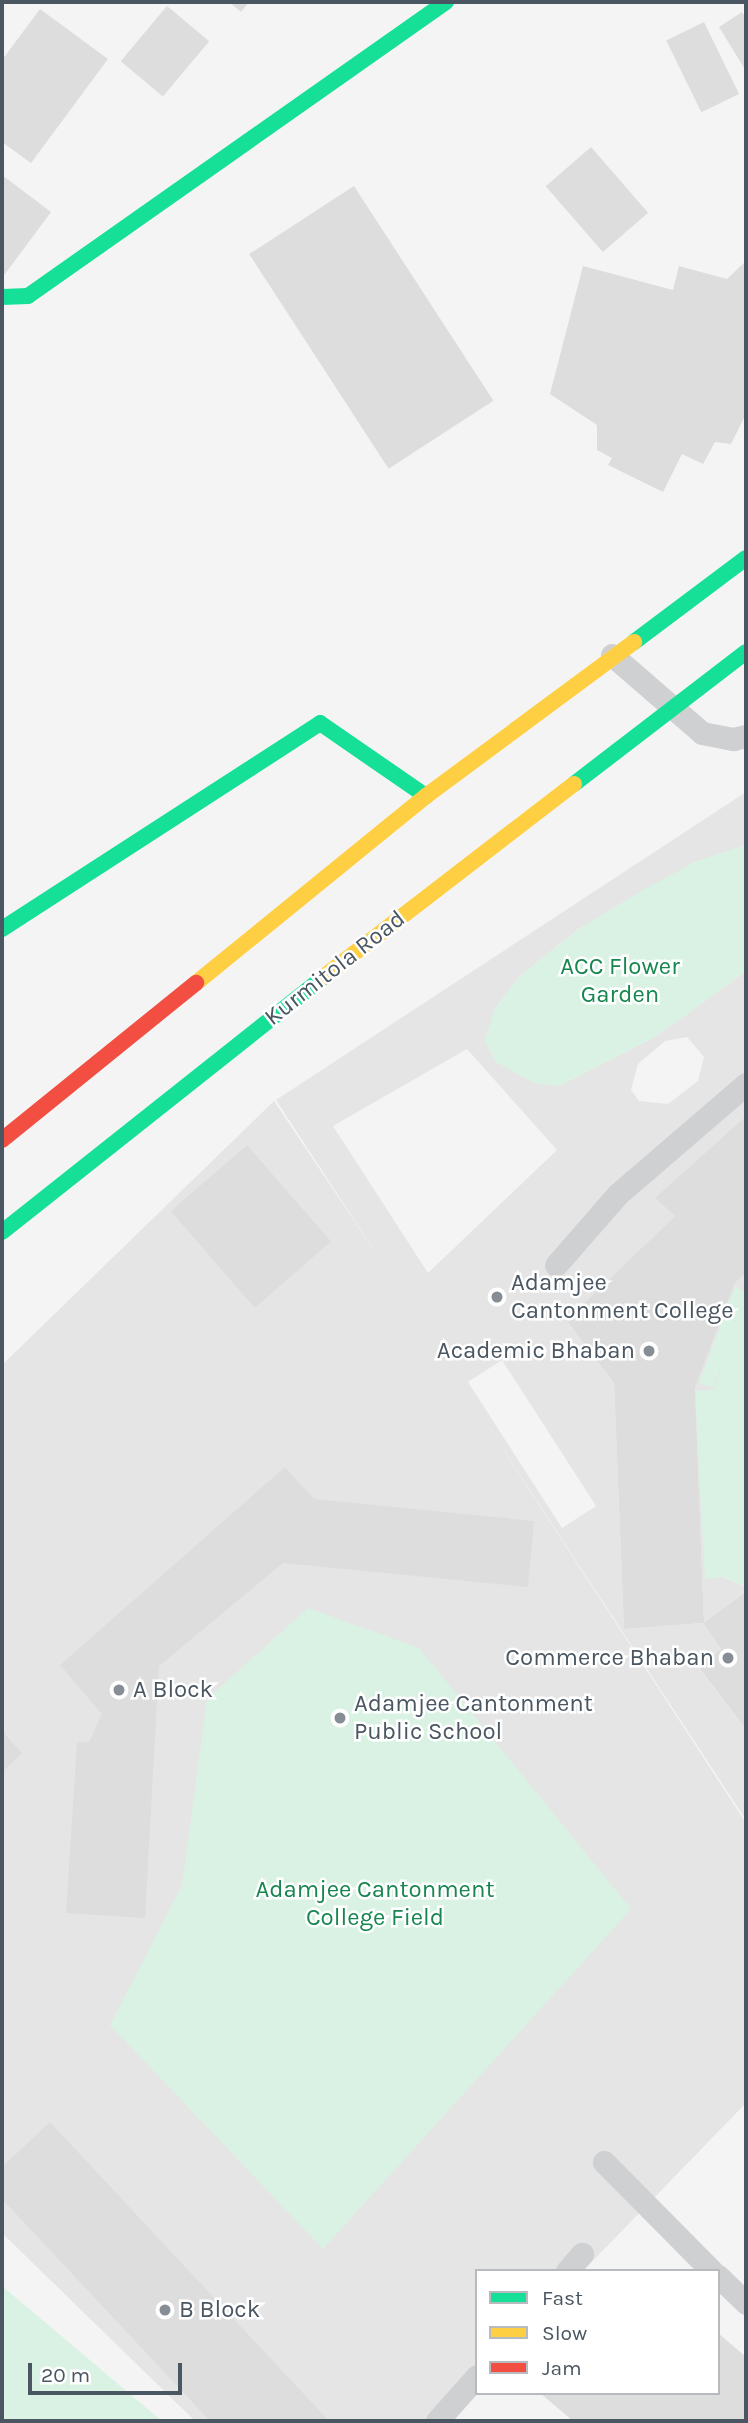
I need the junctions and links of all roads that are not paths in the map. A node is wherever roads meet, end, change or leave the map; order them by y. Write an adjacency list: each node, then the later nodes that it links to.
1 (446, 2): 2 (main road)
2 (2, 297)
3 (746, 558): 5 (main road)
4 (746, 652): 6 (main road, Kurmitola Road)
5 (612, 655): 6 (lane); 8 (main road)
6 (671, 708): 7 (lane); 12 (main road, Kurmitola Road)
7 (746, 736)
8 (426, 796): 9 (main road); 11 (main road)
9 (2, 929)
10 (746, 1084): 13 (lane)
11 (2, 1140)
12 (2, 1232)
13 (555, 1265)
14 (604, 2162): 15 (lane)
15 (710, 2269)
16 (720, 2278): 17 (lane)
17 (746, 2303)
18 (475, 2378): 19 (lane)
19 (437, 2421)

